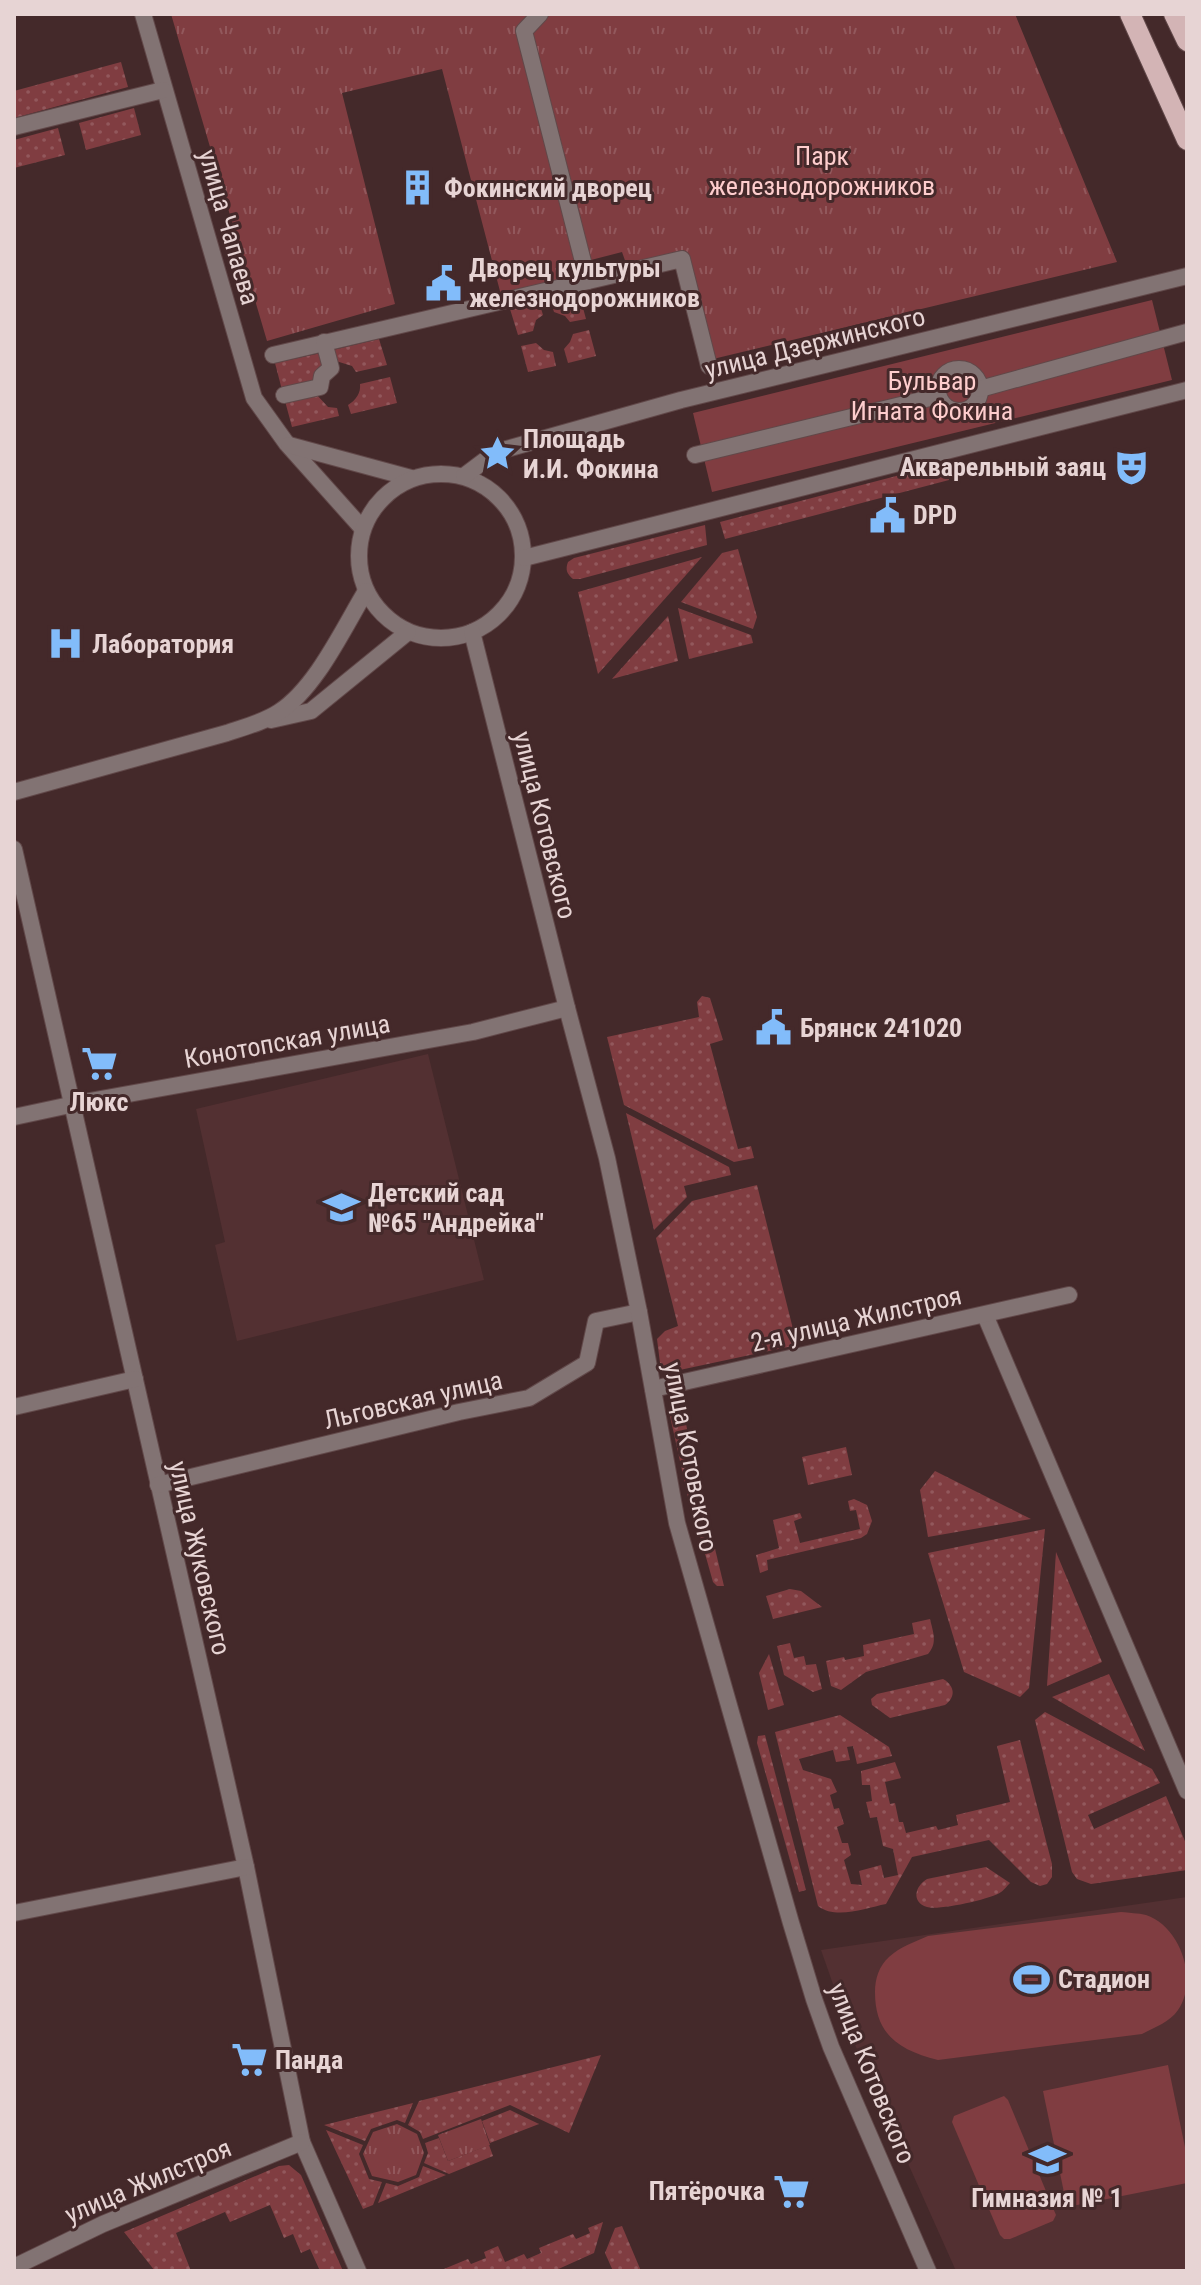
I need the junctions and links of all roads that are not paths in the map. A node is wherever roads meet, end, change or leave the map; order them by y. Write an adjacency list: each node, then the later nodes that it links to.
1 (143, 14): 6 (street, улица Чапаева)
2 (540, 14): 10 (street)
3 (1130, 14): 8 (main road)
4 (1174, 14): 5 (main road)
5 (1187, 41)
6 (163, 90): 7 (street); 19 (street, улица Чапаева)
7 (14, 127)
8 (1187, 140)
9 (1187, 276): 21 (street, улица Дзержинского)
10 (588, 281): 12 (street); 14 (street)
11 (1187, 332): 15 (street)
12 (324, 342): 13 (street); 17 (street)
13 (273, 355)
14 (709, 366)
15 (980, 389): 18 (street); 18 (street)
16 (1187, 390): 24 (street)
17 (284, 395)
18 (938, 396): 20 (street)
19 (287, 444): 22 (street); 23 (street, улица Чапаева)
20 (695, 455)
21 (464, 476): 22 (street); 24 (street)
22 (411, 478): 23 (street)
23 (362, 528): 25 (street)
24 (524, 558): 27 (street)
25 (366, 591): 26 (street); 28 (street)
26 (408, 632): 27 (street); 28 (street)
27 (472, 632): 31 (street, улица Котовского)
28 (284, 715): 29 (street)
29 (14, 792)
30 (14, 849): 32 (street, улица Жуковского)
31 (567, 1008): 32 (street, Конотопская улица); 35 (street, улица Котовского)
32 (72, 1105): 33 (street, Конотопская улица); 37 (street, улица Жуковского)
33 (14, 1117)
34 (1069, 1295): 36 (street, 2-я улица Жилстроя)
35 (639, 1312): 38 (street, улица Котовского); 40 (street, Льговская улица)
36 (985, 1315): 38 (street, 2-я улица Жилстроя); 41 (street)
37 (135, 1379): 39 (street); 40 (street, улица Жуковского)
38 (653, 1389): 47 (street, улица Котовского)
39 (14, 1407)
40 (158, 1485): 42 (street, улица Жуковского)
41 (1187, 1791)
42 (246, 1867): 43 (street); 44 (street, улица Жуковского)
43 (14, 1913)
44 (302, 2142): 45 (street, улица Жилстроя); 46 (street, улица Жуковского)
45 (14, 2267)
46 (358, 2271)
47 (928, 2271)

